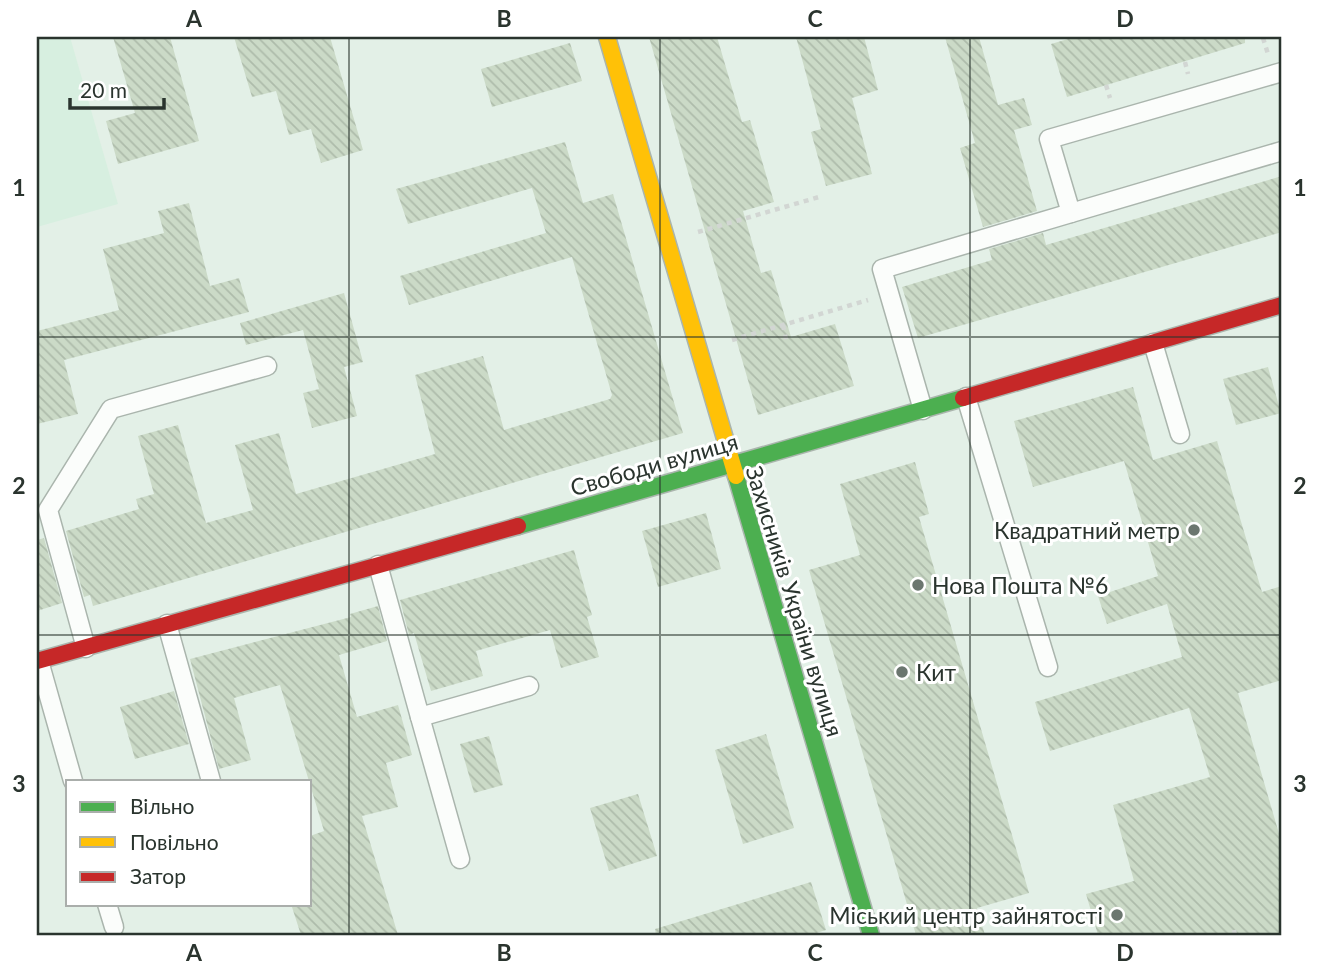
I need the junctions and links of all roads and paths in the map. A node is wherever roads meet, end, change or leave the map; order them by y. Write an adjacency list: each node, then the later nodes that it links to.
1 (607, 37): 6 (main road, Захисників України вулиця)
2 (1282, 72): 5 (lane)
3 (1282, 151): 5 (lane)
4 (819, 197): 6 (path)
5 (1071, 213): 7 (lane)
6 (666, 241): 12 (main road, Захисників України вулиця)
7 (889, 294): 9 (path); 15 (lane)
8 (1282, 305): 11 (main road, Свободи вулиця)
9 (783, 325): 10 (path); 12 (path)
10 (786, 339)
11 (1153, 343): 14 (main road, Свободи вулиця); 16 (lane)
12 (698, 351): 17 (main road, Захисників України вулиця)
13 (267, 366): 20 (lane)
14 (966, 397): 15 (main road, Свободи вулиця); 22 (lane)
15 (923, 410): 17 (main road, Свободи вулиця)
16 (1180, 434)
17 (731, 466): 18 (main road, Свободи вулиця); 30 (main road, Захисників України вулиця)
18 (377, 565): 19 (main road, Свободи вулиця); 24 (lane)
19 (167, 624): 20 (main road, Свободи вулиця); 26 (lane)
20 (86, 648): 21 (main road, Свободи вулиця)
21 (38, 661): 25 (lane)
22 (1048, 667)
23 (529, 686): 24 (lane)
24 (420, 717): 27 (lane)
25 (73, 780)
26 (211, 780)
27 (460, 859)
28 (108, 906): 29 (lane)
29 (114, 927)
30 (871, 935)

